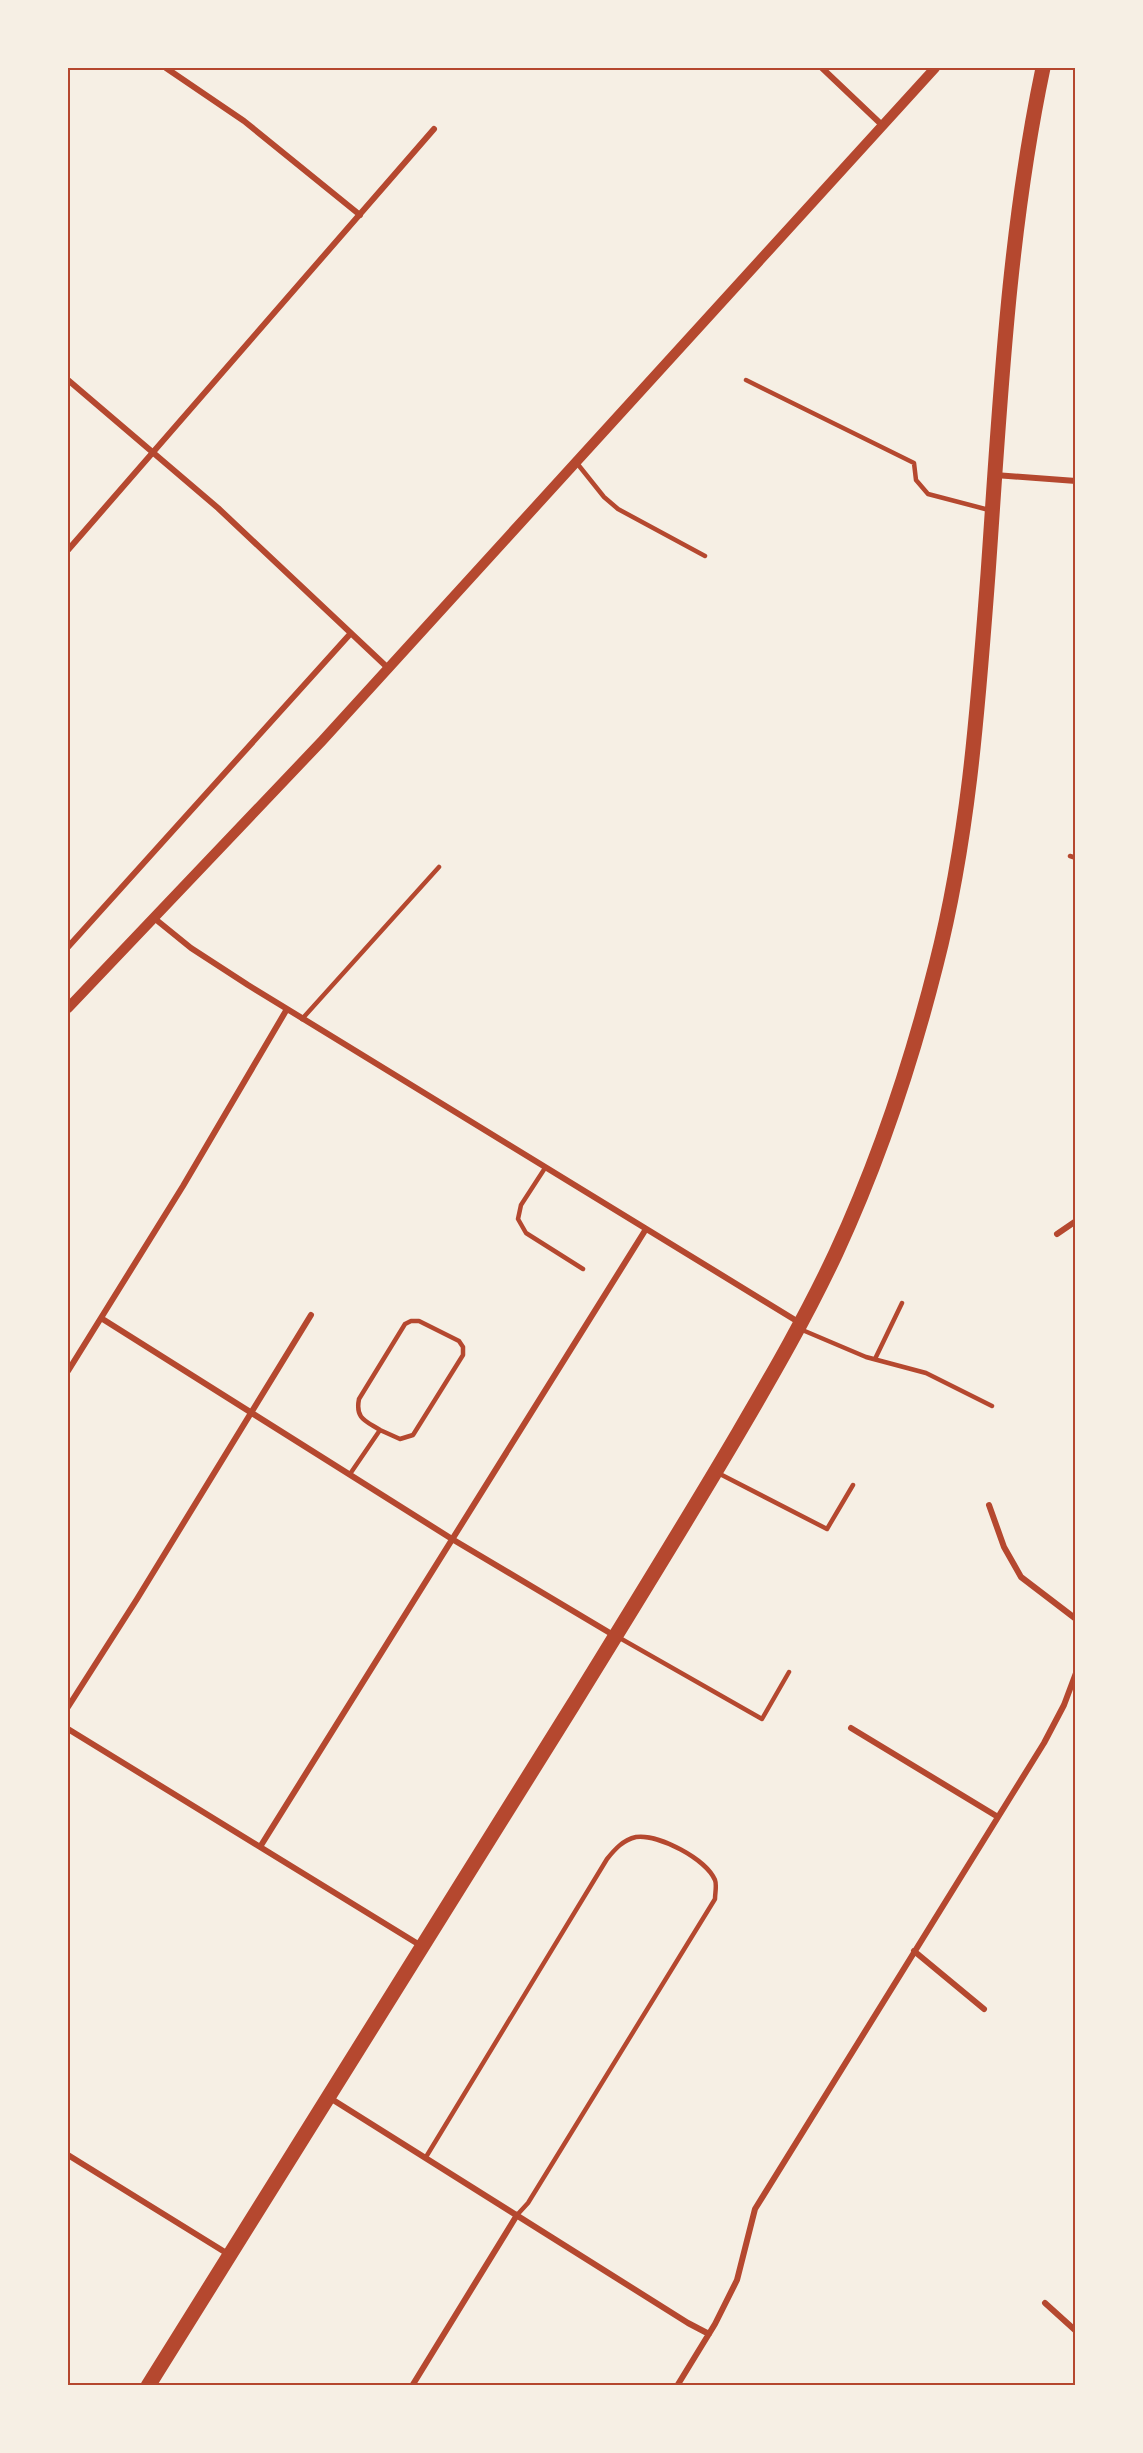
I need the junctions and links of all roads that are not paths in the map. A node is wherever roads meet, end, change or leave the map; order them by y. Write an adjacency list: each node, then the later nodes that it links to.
1 (166, 68): 7 (street)
2 (822, 68): 5 (street)
3 (935, 68): 5 (street)
4 (1043, 68): 12 (main road)
5 (882, 125): 11 (street)
6 (434, 129): 7 (street)
7 (360, 215): 10 (street)
8 (68, 380): 10 (street)
9 (746, 380): 14 (lane)
10 (154, 453): 15 (street); 17 (street)
11 (576, 462): 16 (lane); 18 (street)
12 (994, 475): 13 (street); 14 (main road)
13 (1076, 481)
14 (992, 510): 35 (main road)
15 (68, 550)
16 (705, 556)
17 (351, 633): 18 (street); 23 (street)
18 (388, 668): 22 (street)
19 (1070, 856): 20 (lane)
20 (1076, 858)
21 (438, 867): 26 (lane)
22 (154, 918): 24 (street); 25 (street)
23 (68, 947)
24 (68, 1008)
25 (287, 1009): 26 (street); 34 (street)
26 (302, 1019): 27 (street)
27 (545, 1168): 29 (street); 31 (lane)
28 (1076, 1221): 30 (street)
29 (646, 1229): 35 (street); 45 (street)
30 (1057, 1233)
31 (583, 1269)
32 (902, 1303): 36 (lane)
33 (311, 1315): 39 (street)
34 (101, 1318): 37 (street); 39 (street)
35 (799, 1326): 36 (lane); 41 (main road)
36 (875, 1359): 38 (lane)
37 (68, 1371)
38 (992, 1406)
39 (252, 1412): 42 (street); 50 (street)
40 (380, 1430): 40 (lane); 42 (lane)
41 (716, 1472): 43 (lane); 47 (main road)
42 (350, 1474): 45 (street)
43 (853, 1485)
44 (989, 1505): 46 (street)
45 (452, 1539): 47 (street); 54 (street)
46 (1076, 1619)
47 (616, 1636): 48 (lane); 55 (main road)
48 (789, 1672)
49 (1076, 1673): 53 (street)
50 (68, 1707)
51 (852, 1728): 53 (street)
52 (68, 1729): 54 (street)
53 (998, 1817): 56 (street)
54 (260, 1847): 55 (street)
55 (423, 1947): 58 (main road)
56 (914, 1951): 57 (street); 65 (street)
57 (984, 2009)
58 (329, 2098): 60 (street); 62 (main road)
59 (68, 2155): 62 (street)
60 (426, 2157): 61 (street); 61 (lane)
61 (516, 2215): 65 (street); 67 (street)
62 (229, 2255): 66 (main road)
63 (1045, 2303): 64 (street)
64 (1076, 2331)
65 (709, 2334): 68 (street)
66 (148, 2385)
67 (412, 2385)
68 (677, 2385)

